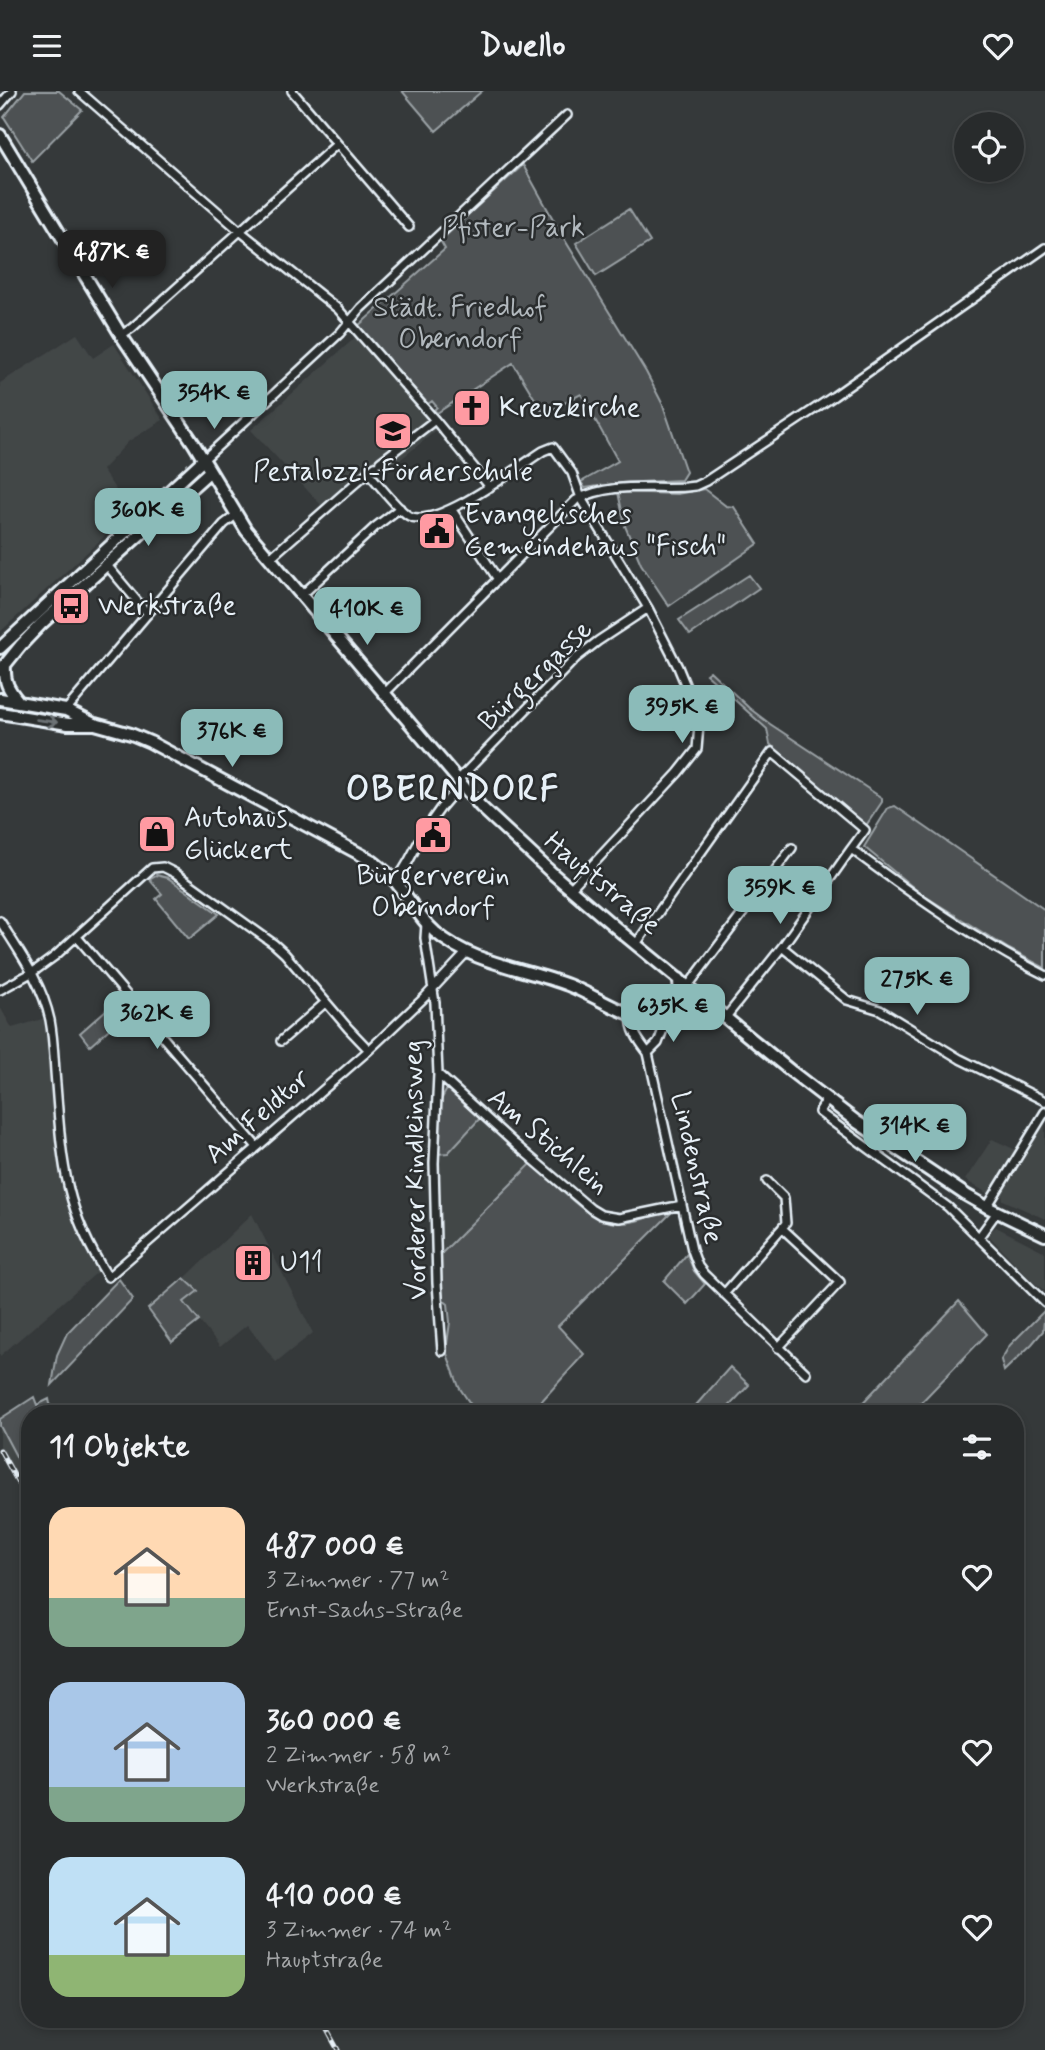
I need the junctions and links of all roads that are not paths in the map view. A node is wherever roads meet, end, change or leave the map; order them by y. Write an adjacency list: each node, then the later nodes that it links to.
1 (12, 91): 4 (street)
2 (79, 91): 9 (street)
3 (292, 91): 7 (street)
4 (0, 105)
5 (567, 115): 11 (street)
6 (0, 135): 12 (main road, Hauptstraße)
7 (337, 143): 8 (street); 9 (street)
8 (410, 227)
9 (240, 231): 11 (street); 12 (street)
10 (1045, 248): 18 (street)
11 (350, 321): 13 (street); 14 (street)
12 (121, 335): 14 (main road, Hauptstraße)
13 (435, 419): 16 (street); 17 (street)
14 (203, 460): 15 (main road, Hauptstraße); 28 (main road)
15 (210, 471): 21 (main road, Hauptstraße); 23 (main road)
16 (368, 472): 19 (street); 22 (street)
17 (490, 487): 18 (street); 20 (street)
18 (581, 498): 24 (street); 26 (street)
19 (400, 508): 20 (street); 25 (street)
20 (452, 510): 24 (street)
21 (236, 515): 22 (main road, Hauptstraße); 27 (street)
22 (270, 558): 25 (main road, Hauptstraße)
23 (106, 564): 27 (street); 29 (main road)
24 (497, 578): 30 (street)
25 (302, 595): 30 (main road, Hauptstraße)
26 (648, 608): 36 (street, Bürgergasse); 40 (street)
27 (148, 614): 33 (street)
28 (0, 648)
29 (3, 668): 32 (main road)
30 (385, 693): 36 (main road, Hauptstraße)
31 (0, 699): 32 (main road)
32 (19, 702): 33 (main road)
33 (66, 710): 35 (main road)
34 (0, 713): 35 (main road, one-way to 35)
35 (95, 724): 39 (main road)
36 (460, 782): 39 (street); 40 (main road, Hauptstraße)
37 (792, 848): 49 (street)
38 (851, 849): 44 (street); 45 (street); 48 (street)
39 (395, 881): 42 (main road)
40 (570, 889): 44 (main road, Hauptstraße)
41 (0, 921): 47 (street)
42 (426, 923): 46 (main road); 50 (street)
43 (77, 937): 47 (street); 52 (street); 64 (street)
44 (636, 944): 49 (main road, Hauptstraße)
45 (782, 947): 55 (street); 62 (street)
46 (467, 952): 50 (street, Am Feldtor); 54 (main road)
47 (33, 972): 51 (street); 64 (street, Am Feldtor)
48 (1045, 975)
49 (684, 982): 53 (main road, Hauptstraße); 56 (main road)
50 (433, 988): 58 (street, Am Feldtor); 60 (street, Vorderer Kindleinsweg)
51 (0, 991)
52 (326, 1002): 57 (street); 58 (street)
53 (715, 1008): 55 (main road, Hauptstraße); 56 (main road)
54 (632, 1013): 56 (main road); 59 (street, Lindenstraße)
55 (726, 1017): 61 (main road, Hauptstraße)
56 (668, 1018): 59 (street)
57 (281, 1041)
58 (369, 1050): 64 (street, Am Feldtor)
59 (648, 1053): 66 (street, Lindenstraße)
60 (438, 1074): 66 (street, Am Stichlein); 74 (street, Vorderer Kindleinsweg)
61 (827, 1099): 67 (main road, Hauptstraße); 70 (street)
62 (1045, 1101)
63 (1045, 1112): 67 (street)
64 (257, 1147)
65 (767, 1181): 68 (street)
66 (682, 1205): 71 (street, Lindenstraße)
67 (992, 1210): 69 (main road, Hauptstraße); 70 (street)
68 (782, 1228): 71 (street); 73 (street)
69 (1045, 1235)
70 (979, 1237): 72 (street)
71 (724, 1294): 73 (street, Lindenstraße)
72 (1045, 1303)
73 (778, 1348): 75 (street, Lindenstraße)
74 (442, 1351)
75 (806, 1373)

